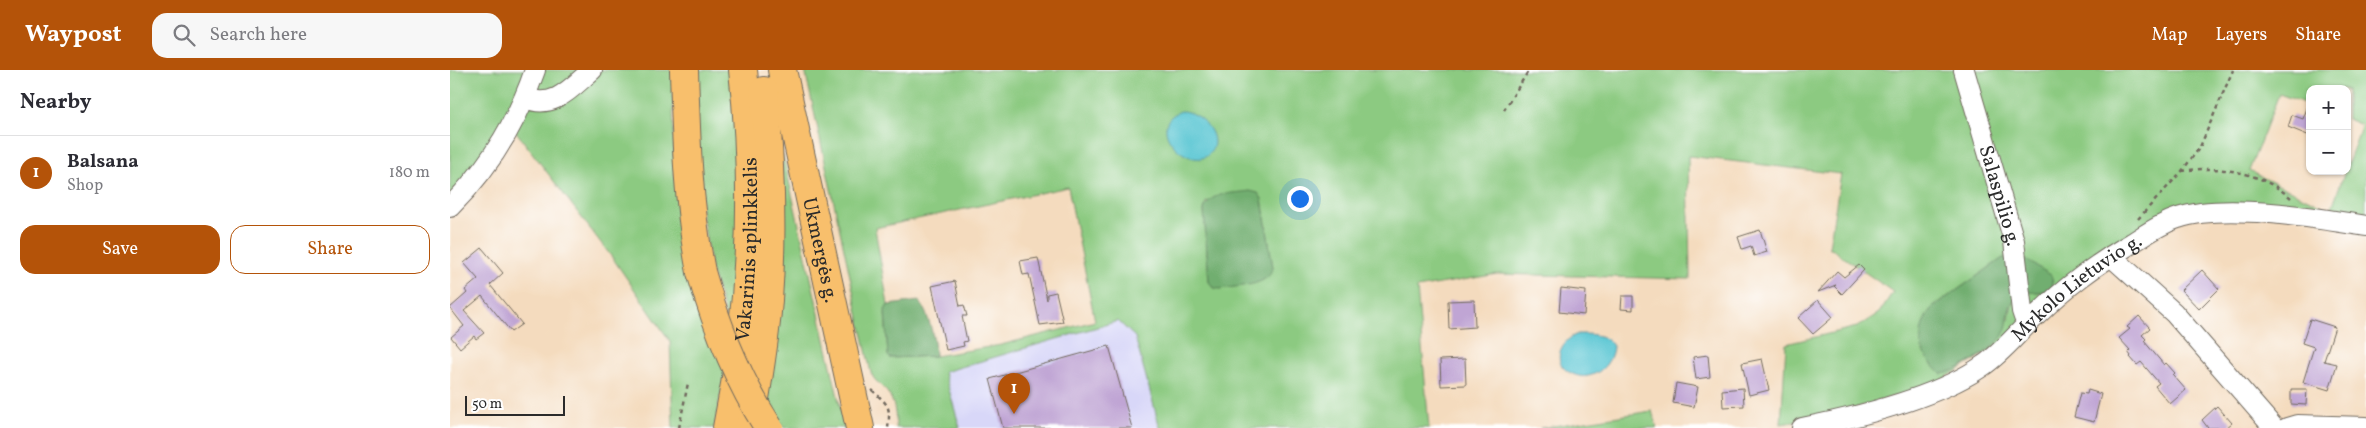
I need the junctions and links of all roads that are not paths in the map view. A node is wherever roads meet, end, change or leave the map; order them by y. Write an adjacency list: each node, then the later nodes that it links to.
1 (535, 70): 8 (street)
2 (592, 70): 8 (street)
3 (684, 70): 16 (highway, bridge)
4 (743, 70): 14 (highway, Vakarinis aplinkkelis)
5 (762, 70): 15 (highway, Vakarinis aplinkkelis)
6 (782, 70): 17 (highway, Ukmergės g.)
7 (1964, 70): 12 (street, Salaspilio g.)
8 (525, 98): 9 (street)
9 (450, 207)
10 (2366, 226): 11 (street, Mykolo Lietuvio g.)
11 (2111, 256): 12 (street, Mykolo Lietuvio g.); 19 (street)
12 (2029, 322): 18 (street, Mykolo Lietuvio g.)
13 (2366, 427): 20 (street)
14 (727, 428)
15 (750, 428)
16 (769, 428)
17 (860, 428)
18 (1802, 428)
19 (2274, 428)
20 (2287, 428)

